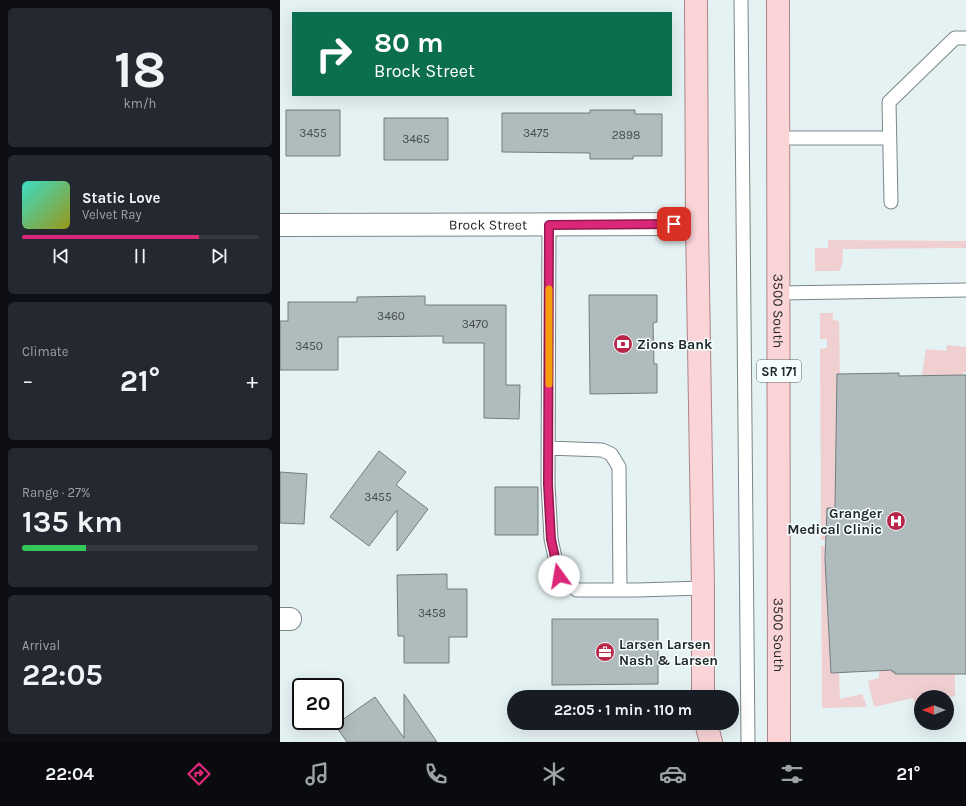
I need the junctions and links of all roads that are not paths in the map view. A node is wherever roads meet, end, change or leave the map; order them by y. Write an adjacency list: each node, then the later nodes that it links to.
1 (696, 0): 8 (main road)
2 (741, 0): 21 (lane)
3 (778, 0): 5 (main road, 3500 South / SR 171)
4 (966, 38): 6 (lane)
5 (778, 138): 6 (lane); 12 (main road, 3500 South / SR 171)
6 (889, 138): 7 (lane)
7 (891, 202)
8 (697, 224): 10 (street, Brock Street); 14 (main road)
9 (280, 225): 10 (street, Brock Street)
10 (549, 225): 13 (lane)
11 (966, 290): 12 (lane)
12 (779, 293): 22 (main road, 3500 South / SR 171)
13 (548, 448): 15 (lane); 15 (lane)
14 (703, 588): 15 (lane); 16 (main road)
15 (620, 590)
16 (703, 690)
17 (705, 730): 19 (main road)
18 (707, 730): 20 (main road)
19 (704, 742)
20 (711, 742)
21 (748, 742)
22 (779, 742)

